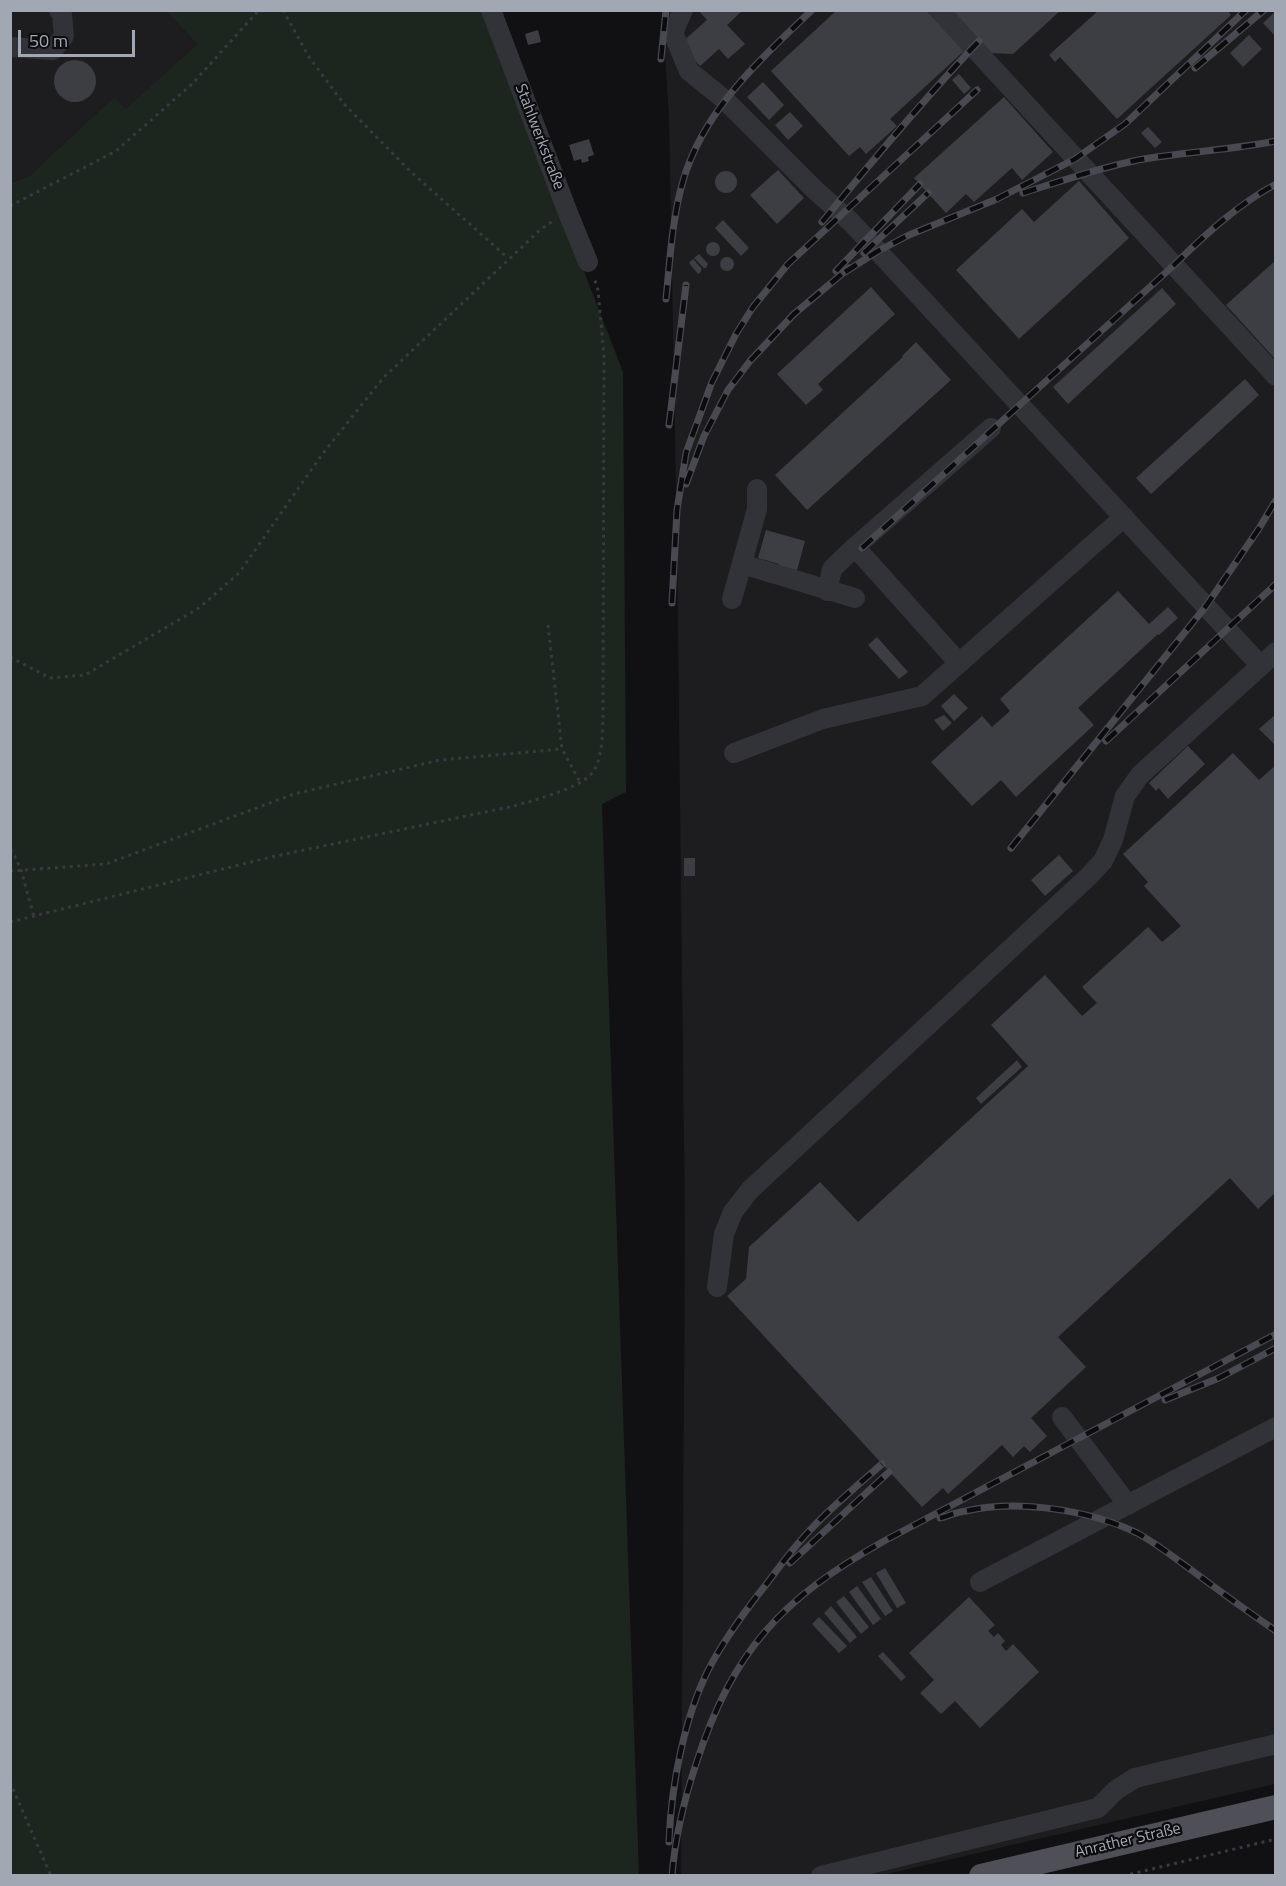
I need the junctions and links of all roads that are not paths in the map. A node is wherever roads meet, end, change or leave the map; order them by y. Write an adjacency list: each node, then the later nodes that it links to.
1 (59, 10): 5 (street)
2 (492, 10): 6 (street, Stahlwerkstraße)
3 (683, 10): 10 (street)
4 (939, 10): 7 (street)
5 (10, 47)
6 (588, 262)
7 (1275, 376)
8 (991, 428): 11 (street)
9 (757, 489): 12 (street)
10 (1124, 518): 17 (street); 18 (street)
11 (855, 547): 13 (street); 17 (street)
12 (742, 564): 13 (street); 15 (street)
13 (827, 591): 14 (street)
14 (855, 598)
15 (732, 599)
16 (1275, 651): 18 (street)
17 (959, 663): 19 (street)
18 (1260, 665): 20 (street)
19 (734, 753)
20 (717, 1287)
21 (1062, 1417): 23 (street)
22 (1275, 1427): 23 (street)
23 (1128, 1505): 24 (street)
24 (980, 1582)
25 (1275, 1744): 27 (street)
26 (1275, 1807): 28 (main road, Anrather Straße)
27 (821, 1875)
28 (981, 1875)

